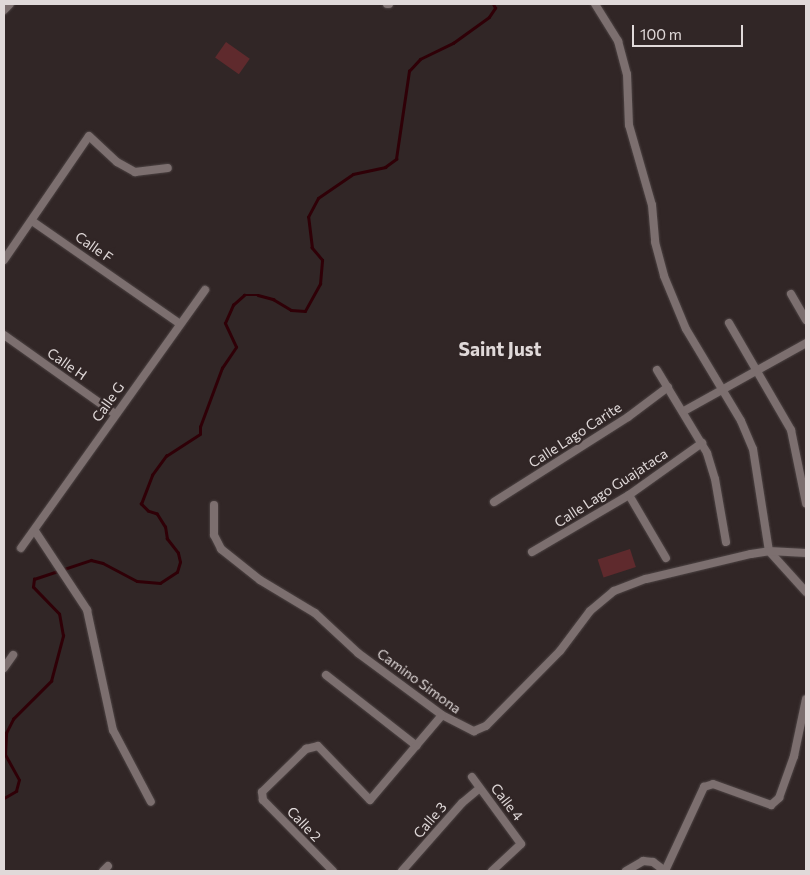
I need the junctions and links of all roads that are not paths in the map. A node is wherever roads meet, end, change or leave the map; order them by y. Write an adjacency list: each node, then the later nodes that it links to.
1 (10, 4): 3 (street)
2 (595, 4): 17 (street)
3 (4, 10)
4 (168, 168): 5 (street)
5 (32, 221): 6 (street); 11 (street, Calle F)
6 (4, 260)
7 (205, 290): 11 (street, Calle G)
8 (791, 294): 9 (street)
9 (806, 320)
10 (729, 323): 15 (street)
11 (180, 324): 19 (street, Calle G)
12 (4, 335): 19 (street, Calle H)
13 (806, 343): 15 (street)
14 (657, 370): 16 (street)
15 (759, 371): 17 (street); 23 (street)
16 (668, 387): 18 (street); 22 (street, Calle Lago Carite)
17 (721, 392): 18 (street); 28 (street)
18 (684, 411): 20 (street)
19 (115, 414): 25 (street, Calle G)
20 (702, 443): 21 (street, Calle Lago Guajataca); 26 (street)
21 (628, 494): 29 (street, Calle Lago Guajataca); 31 (street)
22 (494, 502)
23 (806, 504)
24 (214, 505): 37 (street, Camino Simona)
25 (35, 531): 27 (street, Calle G); 41 (street)
26 (726, 542)
27 (21, 548)
28 (769, 551): 30 (street, Camino Simona); 32 (street); 37 (street, Camino Simona)
29 (532, 552)
30 (806, 553)
31 (666, 558)
32 (806, 592)
33 (13, 655): 34 (street)
34 (4, 668)
35 (326, 675): 38 (street)
36 (806, 699): 46 (street)
37 (442, 715): 38 (street)
38 (417, 746): 42 (street, Calle 2)
39 (472, 777): 40 (street, Calle 4)
40 (480, 788): 43 (street, Calle 3); 44 (street, Calle 4)
41 (151, 802)
42 (333, 871)
43 (402, 871)
44 (492, 871)
45 (626, 871): 46 (street)
46 (665, 871)

